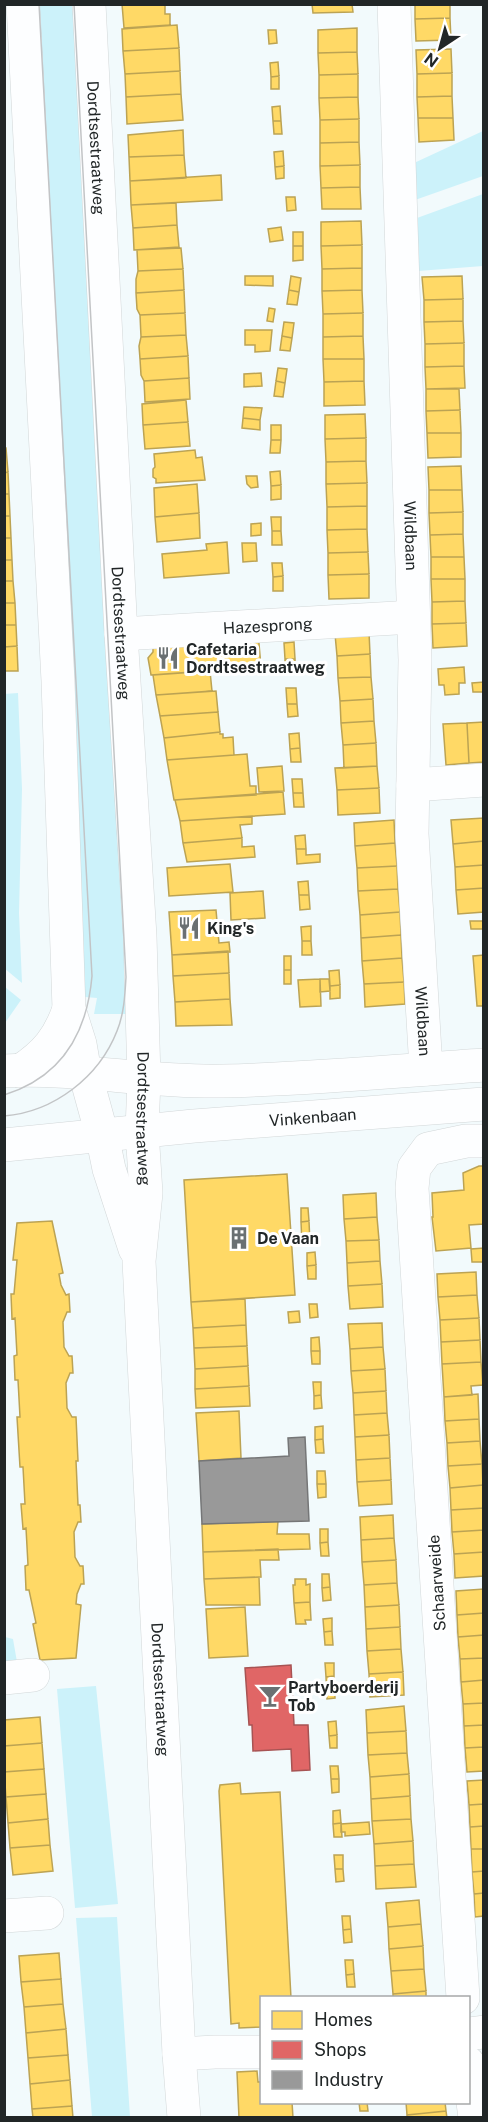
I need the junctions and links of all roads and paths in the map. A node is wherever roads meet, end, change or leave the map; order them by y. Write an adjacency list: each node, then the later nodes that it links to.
1 (23, 4): 8 (street, Dordtsestraatweg)
2 (89, 4): 5 (street, Dordtsestraatweg)
3 (394, 4): 4 (street, Wildbaan)
4 (413, 617): 5 (street, Hazesprong); 7 (street, Wildbaan)
5 (121, 634): 13 (street, Dordtsestraatweg)
6 (483, 780): 7 (street)
7 (413, 785): 10 (street, Wildbaan)
8 (69, 1009): 11 (street, Dordtsestraatweg); 12 (street, Dordtsestraatweg)
9 (483, 1065): 10 (street)
10 (426, 1069): 13 (street)
11 (12, 1071): 12 (street)
12 (85, 1074): 13 (street); 16 (street, Dordtsestraatweg)
13 (144, 1079): 15 (street, Dordtsestraatweg)
14 (483, 1104): 15 (street, Vinkenbaan)
15 (142, 1131): 16 (street, Vinkenbaan); 19 (street, Dordtsestraatweg)
16 (102, 1135): 18 (street, Vinkenbaan); 19 (street, Dordtsestraatweg)
17 (483, 1141): 22 (street, Schaarweide)
18 (4, 1145)
19 (139, 1261): 24 (street, Dordtsestraatweg)
20 (47, 1913): 21 (street)
21 (4, 1916)
22 (463, 1996)
23 (260, 2052): 24 (street)
24 (179, 2054): 26 (street, Dordtsestraatweg)
25 (470, 2079): 27 (street)
26 (184, 2118)
27 (475, 2118)

